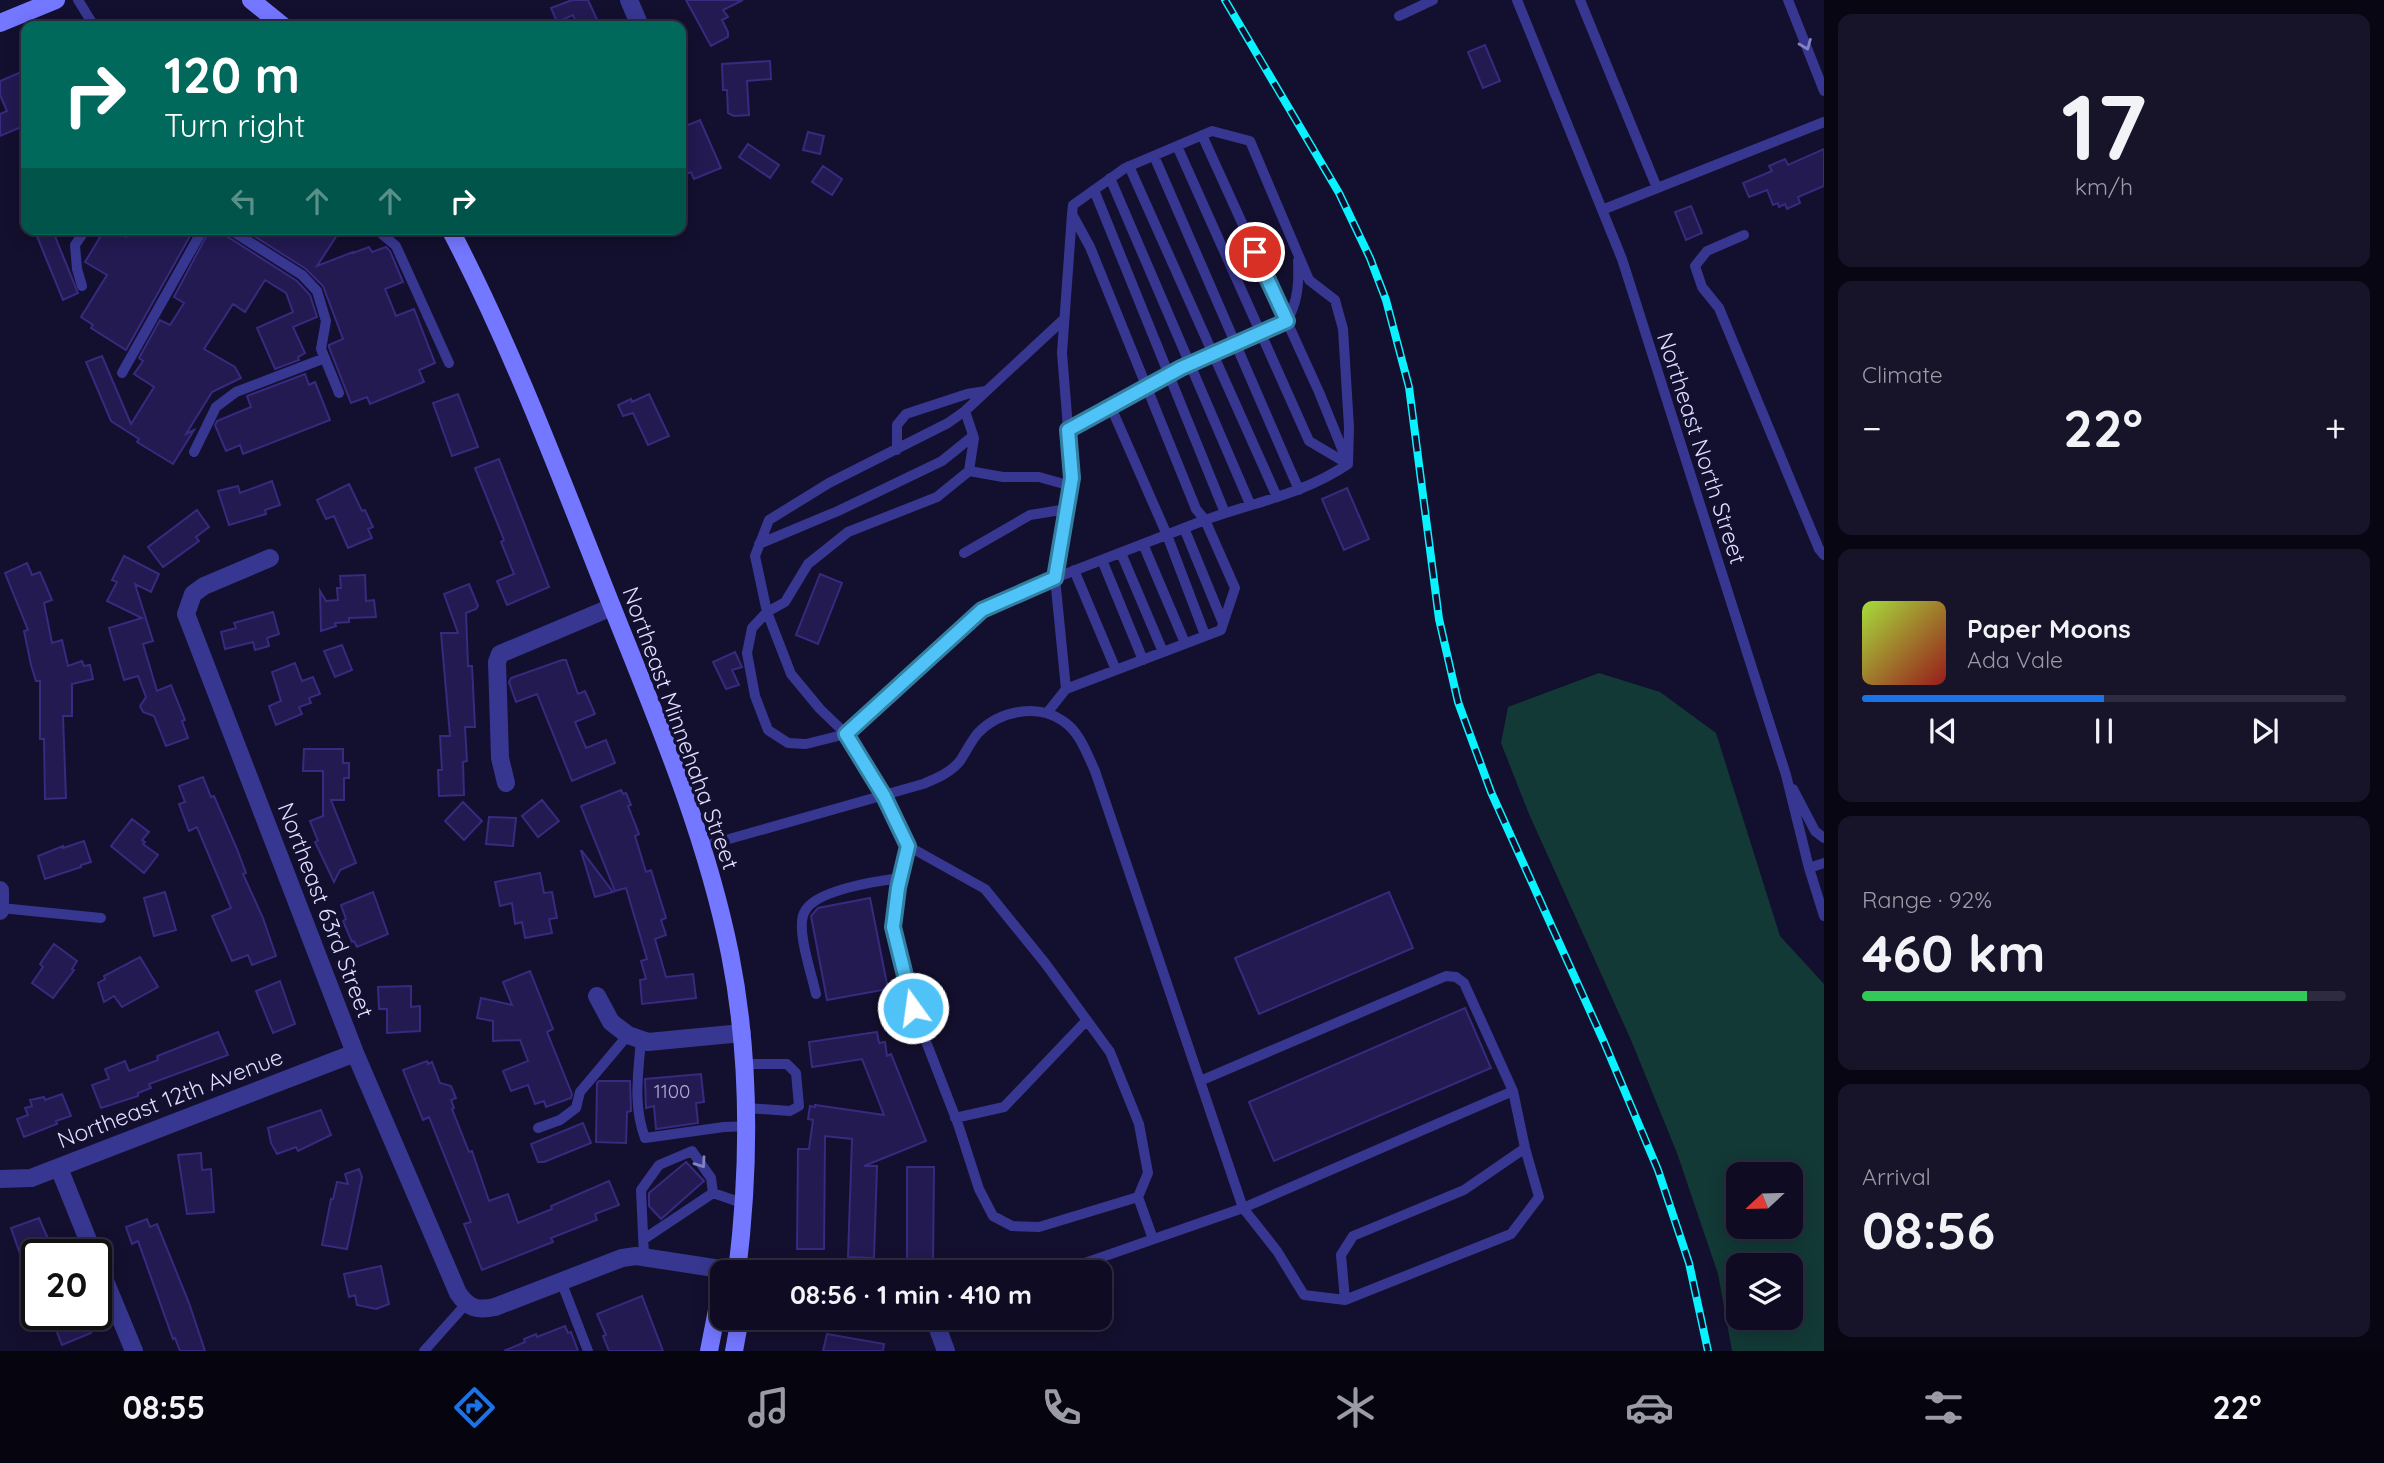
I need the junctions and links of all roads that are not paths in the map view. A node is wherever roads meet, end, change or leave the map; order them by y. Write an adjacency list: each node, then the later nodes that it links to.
1 (56, 0): 13 (main road)
2 (78, 0): 10 (lane)
3 (251, 0): 11 (main road)
4 (629, 0): 12 (street)
5 (1433, 0): 9 (lane)
6 (1517, 0): 23 (lane, Northeast North Street)
7 (1580, 0): 21 (lane)
8 (1788, 0): 14 (lane, one-way to 14)
9 (1399, 16)
10 (91, 21)
11 (277, 21)
12 (638, 21)
13 (0, 23)
14 (1824, 91)
15 (1824, 122): 21 (lane)
16 (1202, 135): 17 (lane); 31 (lane); 34 (lane)
17 (1177, 146): 18 (lane); 35 (lane)
18 (1154, 156): 19 (lane); 36 (lane)
19 (1129, 166): 20 (lane); 37 (lane)
20 (1110, 178): 22 (lane); 40 (lane)
21 (1657, 188): 23 (lane)
22 (1094, 190): 24 (lane); 42 (lane)
23 (1602, 210): 83 (lane, Northeast North Street)
24 (1072, 214): 33 (lane); 43 (lane)
25 (82, 235): 32 (lane)
26 (200, 235): 41 (lane)
27 (239, 235): 38 (lane)
28 (383, 235): 39 (lane)
29 (453, 235): 72 (main road, Northeast Minnehaha Street)
30 (1744, 235): 67 (lane)
31 (1297, 250): 34 (lane); 52 (lane)
32 (82, 286)
33 (1064, 319): 44 (lane); 48 (lane)
34 (1287, 321): 35 (lane); 52 (lane)
35 (1261, 333): 36 (lane); 52 (lane)
36 (1236, 344): 37 (lane); 55 (lane)
37 (1213, 354): 40 (lane); 56 (lane)
38 (324, 358): 45 (lane); 51 (lane)
39 (449, 363)
40 (1190, 364): 42 (lane); 57 (lane)
41 (122, 373)
42 (1169, 375): 43 (lane); 59 (lane)
43 (1146, 386): 46 (lane); 60 (lane)
44 (986, 391): 47 (lane); 50 (lane)
45 (339, 393)
46 (1110, 405): 48 (lane); 62 (lane)
47 (965, 411): 49 (lane); 50 (lane)
48 (1068, 430): 54 (lane)
49 (973, 436): 53 (lane); 63 (lane)
50 (897, 450): 63 (lane)
51 (194, 452)
52 (1348, 464): 55 (lane)
53 (969, 471): 54 (lane); 73 (lane)
54 (1071, 486): 58 (lane)
55 (1299, 490): 56 (lane)
56 (1277, 497): 57 (lane)
57 (1250, 504): 59 (lane)
58 (1067, 509): 66 (lane); 71 (lane)
59 (1225, 513): 60 (lane)
60 (1205, 520): 61 (lane); 74 (lane)
61 (1184, 528): 62 (lane); 74 (lane)
62 (1167, 535): 64 (lane); 75 (lane)
63 (760, 544): 73 (lane)
64 (1143, 544): 65 (lane); 76 (lane)
65 (1121, 552): 69 (lane); 77 (lane)
66 (964, 553)
67 (1824, 555)
68 (270, 558): 101 (street, Northeast 63rd Street)
69 (1102, 560): 70 (lane); 78 (lane)
70 (1074, 570): 71 (lane); 79 (lane)
71 (1055, 578): 80 (lane); 82 (lane)
72 (612, 607): 84 (street); 88 (main road, Northeast Minnehaha Street)
73 (767, 612): 82 (lane); 82 (lane)
74 (1223, 623): 75 (lane)
75 (1205, 635): 76 (lane)
76 (1185, 643): 77 (lane)
77 (1163, 652): 78 (lane)
78 (1143, 660): 79 (lane)
79 (1116, 670): 80 (lane)
80 (1066, 689): 81 (lane)
81 (1047, 713): 85 (lane); 103 (lane)
82 (846, 734): 85 (lane)
83 (1786, 775): 86 (lane); 90 (lane, Northeast North Street)
84 (506, 783)
85 (884, 796): 87 (lane); 88 (lane)
86 (1824, 838)
87 (908, 846): 91 (lane); 98 (lane)
88 (701, 847): 99 (main road, Northeast Minnehaha Street)
89 (1824, 863): 90 (lane)
90 (1808, 868): 94 (lane, Northeast North Street)
91 (900, 878): 96 (lane); 106 (lane)
92 (0, 890): 93 (street)
93 (0, 910): 95 (lane)
94 (1824, 916)
95 (101, 918)
96 (817, 994)
97 (597, 996): 100 (street)
98 (1087, 1020): 106 (lane); 113 (lane)
99 (742, 1032): 100 (street); 102 (main road, Northeast Minnehaha Street)
100 (634, 1038): 107 (lane); 108 (lane)
101 (355, 1053): 110 (street, Northeast 12th Avenue); 125 (street, Northeast 63rd Street)
102 (744, 1064): 105 (main road, Northeast Minnehaha Street); 105 (lane)
103 (1200, 1081): 104 (lane); 115 (lane)
104 (1513, 1091): 109 (lane); 115 (lane)
105 (747, 1108): 107 (main road, Northeast Minnehaha Street)
106 (955, 1118): 113 (lane)
107 (747, 1126): 114 (main road, Northeast Minnehaha Street)
108 (538, 1128)
109 (1525, 1148): 124 (lane); 124 (lane)
110 (59, 1168): 111 (street, Northeast 12th Avenue); 116 (street)
111 (0, 1179)
112 (713, 1193): 114 (lane); 118 (lane); 118 (lane, one-way to 112)
113 (1139, 1197): 117 (lane)
114 (745, 1204): 119 (main road, Northeast Minnehaha Street)
115 (1243, 1208): 117 (lane); 124 (lane)
116 (88, 1239)
117 (1153, 1239): 120 (lane)
118 (644, 1248): 121 (street); 122 (street)
119 (739, 1260)
120 (1093, 1260)
121 (710, 1265)
122 (561, 1281): 125 (street); 131 (lane)
123 (112, 1298): 129 (street)
124 (1345, 1300)
125 (473, 1307): 130 (lane)
126 (713, 1330): 132 (main road)
127 (738, 1330): 133 (main road)
128 (938, 1330): 134 (street)
129 (134, 1351)
130 (424, 1351)
131 (588, 1351)
132 (709, 1351)
133 (734, 1351)
134 (946, 1351)

